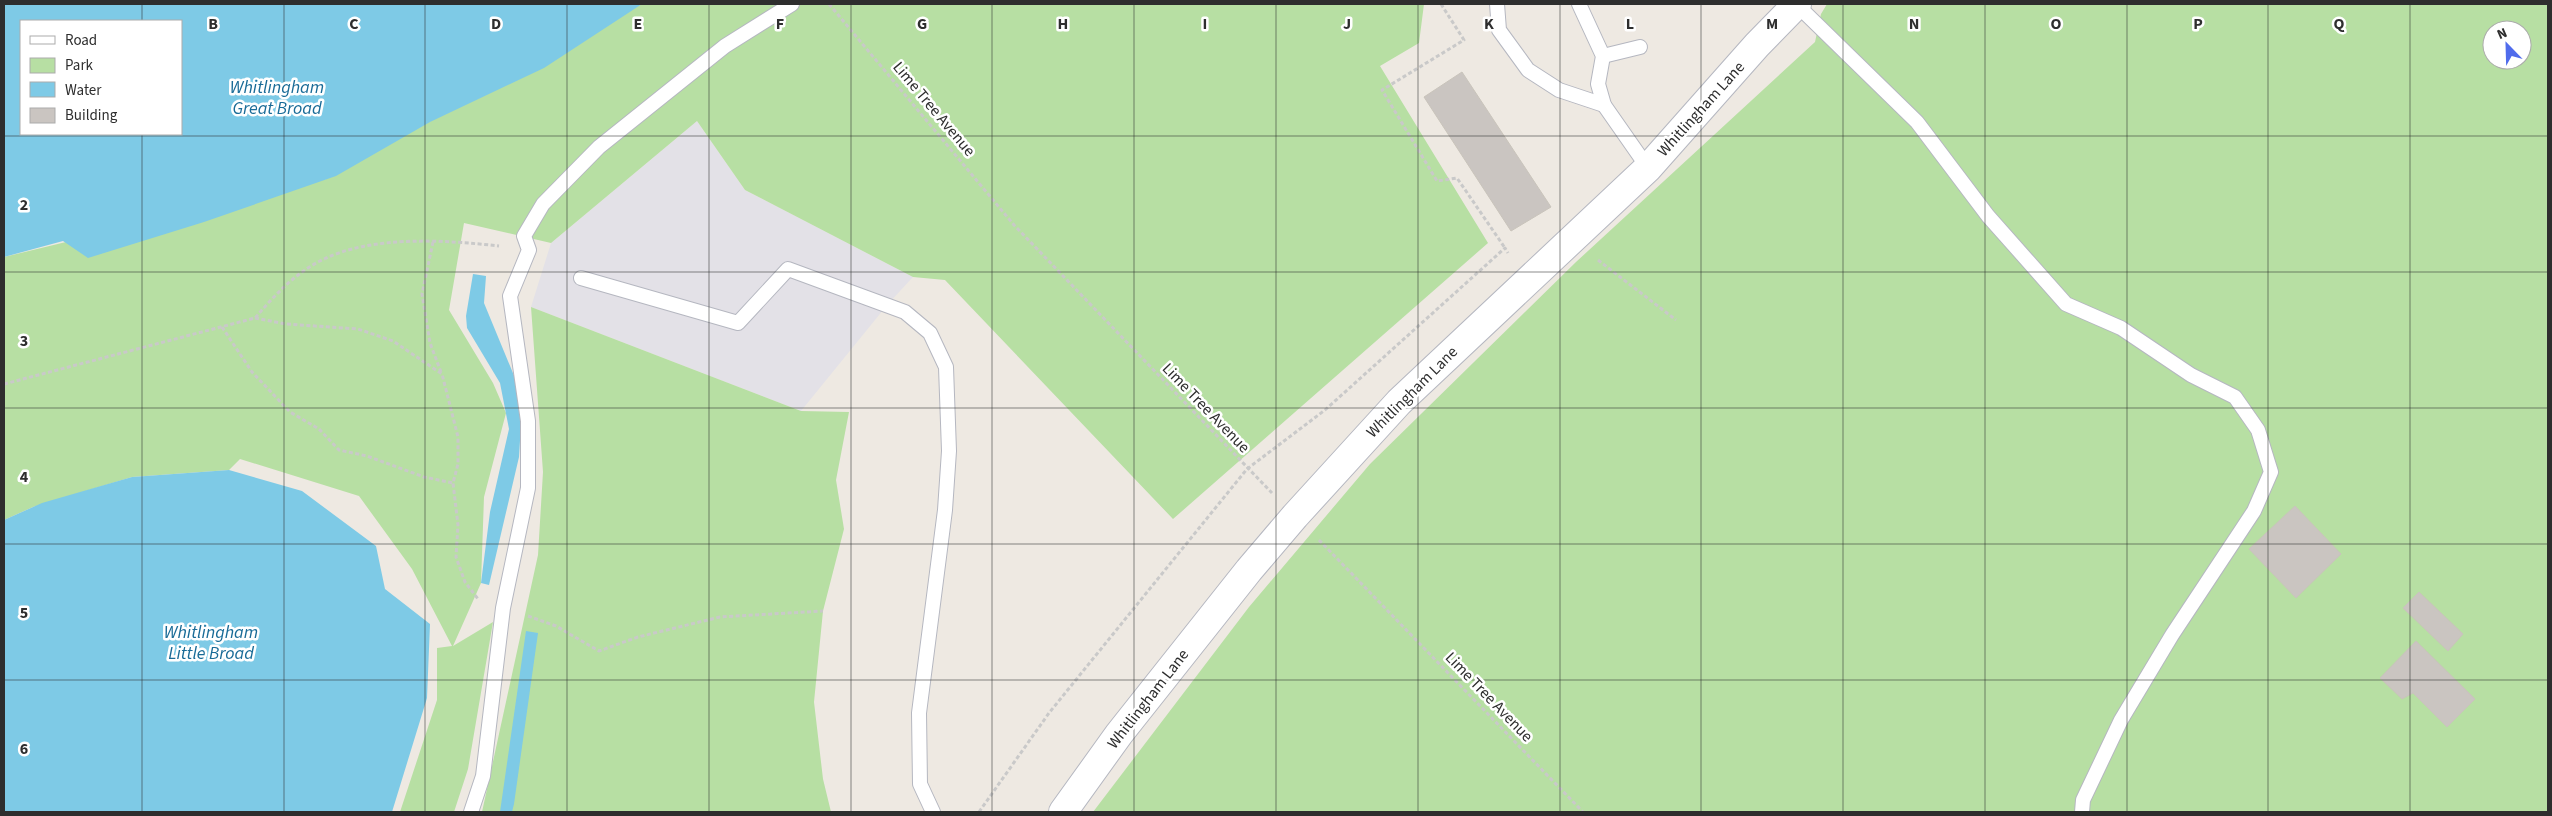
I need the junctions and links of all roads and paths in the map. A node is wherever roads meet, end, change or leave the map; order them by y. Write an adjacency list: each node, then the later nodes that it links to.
1 (792, 4): 14 (lane)
2 (829, 4): 21 (path, Lime Tree Avenue)
3 (1441, 4): 13 (path)
4 (1497, 4): 9 (lane)
5 (1579, 4): 8 (lane)
6 (1796, 4): 10 (street, Whitlingham Lane); 29 (lane)
7 (1640, 47): 8 (lane)
8 (1603, 56): 9 (lane)
9 (1604, 105): 10 (lane)
10 (1648, 168): 11 (street, Whitlingham Lane)
11 (1572, 239): 16 (street, Whitlingham Lane); 17 (path)
12 (433, 242): 14 (path); 18 (path); 19 (path)
13 (1505, 248): 16 (path); 21 (path)
14 (529, 250): 24 (lane)
15 (581, 278): 25 (lane)
16 (1529, 280): 23 (street, Whitlingham Lane)
17 (1676, 320)
18 (222, 327): 20 (path); 22 (path)
19 (442, 374)
20 (4, 384)
21 (1247, 469): 23 (path, Lime Tree Avenue); 26 (path)
22 (453, 483)
23 (1295, 516): 27 (street, Whitlingham Lane); 28 (path, Lime Tree Avenue)
24 (471, 812)
25 (933, 812)
26 (978, 812)
27 (1063, 812)
28 (1583, 812)
29 (2082, 812)

